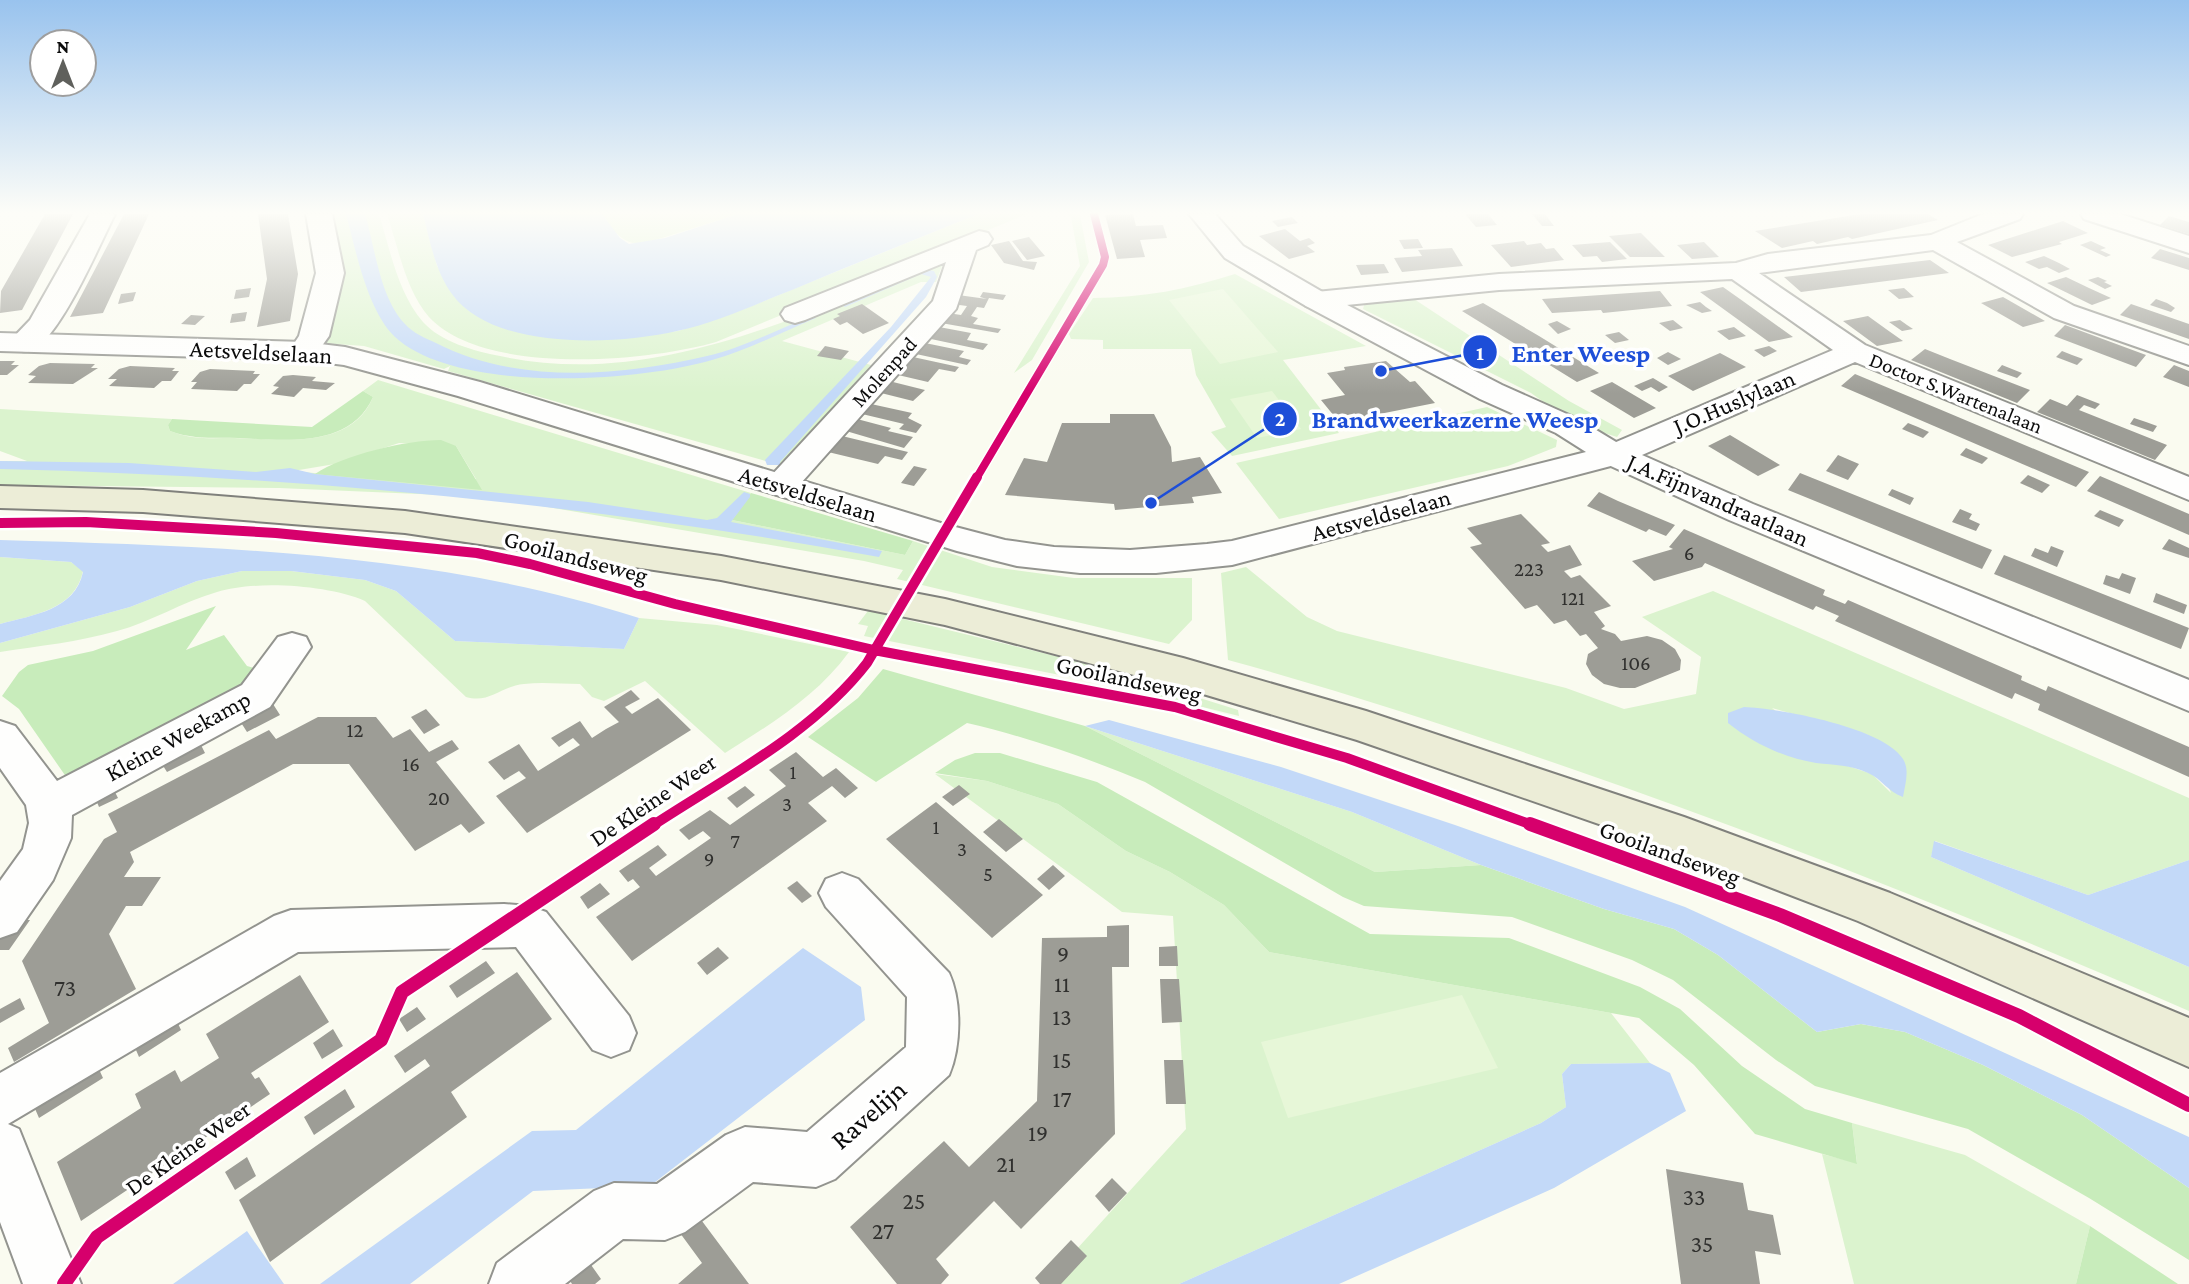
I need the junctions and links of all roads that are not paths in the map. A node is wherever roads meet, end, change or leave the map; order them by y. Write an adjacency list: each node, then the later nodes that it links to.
1 (70, 274): 11 (street)
2 (330, 274): 12 (street)
3 (893, 274): 10 (street, Molenpad)
4 (958, 274): 16 (street, Molenpad)
5 (1271, 274): 9 (street, J.A.Fijnvandraatlaan)
6 (1675, 274): 9 (street)
7 (1742, 274): 13 (street, Doctor S.Wartenalaan)
8 (1994, 274): 14 (street)
9 (1316, 300): 15 (street, J.A.Fijnvandraatlaan)
10 (795, 314)
11 (11, 342): 12 (street, Aetsveldselaan)
12 (304, 351): 16 (street, Aetsveldselaan)
13 (1855, 351): 15 (street, J.O.Huslylaan); 17 (street, Doctor S.Wartenalaan)
14 (2189, 356)
15 (1614, 455): 16 (street, Aetsveldselaan); 20 (street, J.A.Fijnvandraatlaan)
16 (781, 485)
17 (2189, 489)
18 (0, 497): 26 (main road, Gooilandseweg)
19 (292, 647): 22 (street, Kleine Weekamp)
20 (2189, 696)
21 (0, 737): 22 (street)
22 (49, 806): 24 (street)
23 (842, 894): 30 (street, Ravelijn)
24 (0, 917)
25 (611, 1033): 27 (street)
26 (2189, 1043)
27 (0, 1102)
28 (0, 1148): 29 (street)
29 (52, 1284)
30 (518, 1284)

